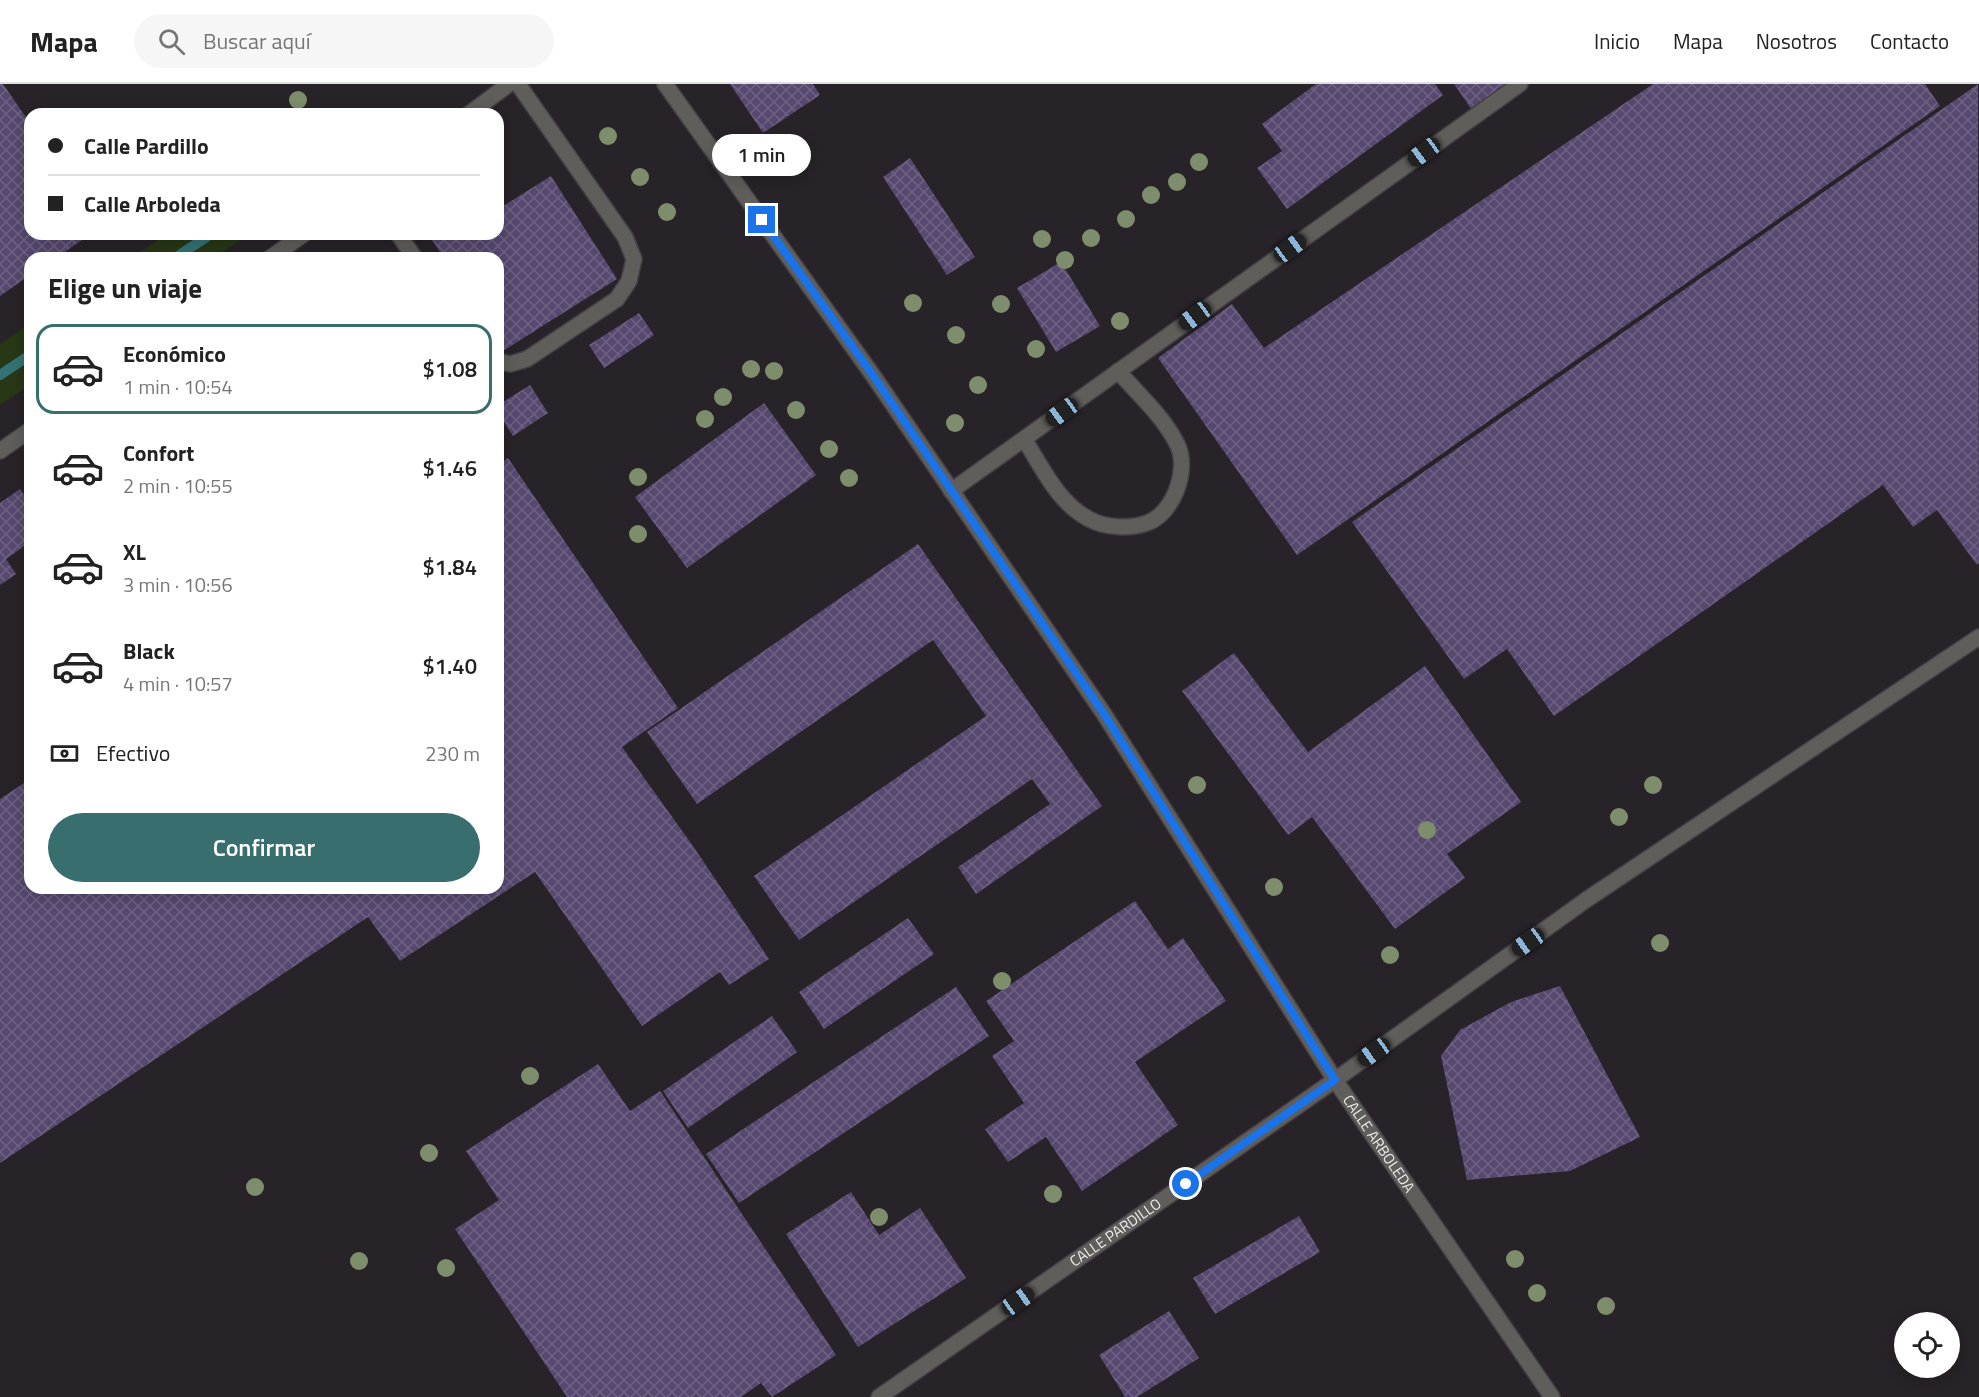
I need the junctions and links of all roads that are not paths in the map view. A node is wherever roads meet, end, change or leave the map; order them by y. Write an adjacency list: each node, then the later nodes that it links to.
1 (509, 84): 5 (street)
2 (518, 84): 8 (street)
3 (665, 84): 13 (street, CALLE ARBOLEDA)
4 (1520, 84): 9 (street)
5 (477, 108)
6 (296, 240): 7 (street)
7 (278, 252)
8 (504, 362)
9 (1118, 371): 11 (street); 11 (street)
10 (24, 434): 12 (street)
11 (1024, 439): 13 (street)
12 (0, 451)
13 (951, 491): 15 (street, CALLE ARBOLEDA)
14 (1979, 637): 15 (street, CALLE PARDILLO)
15 (1335, 1080): 16 (street, CALLE PARDILLO); 17 (street, CALLE ARBOLEDA)
16 (879, 1397)
17 (1552, 1397)

